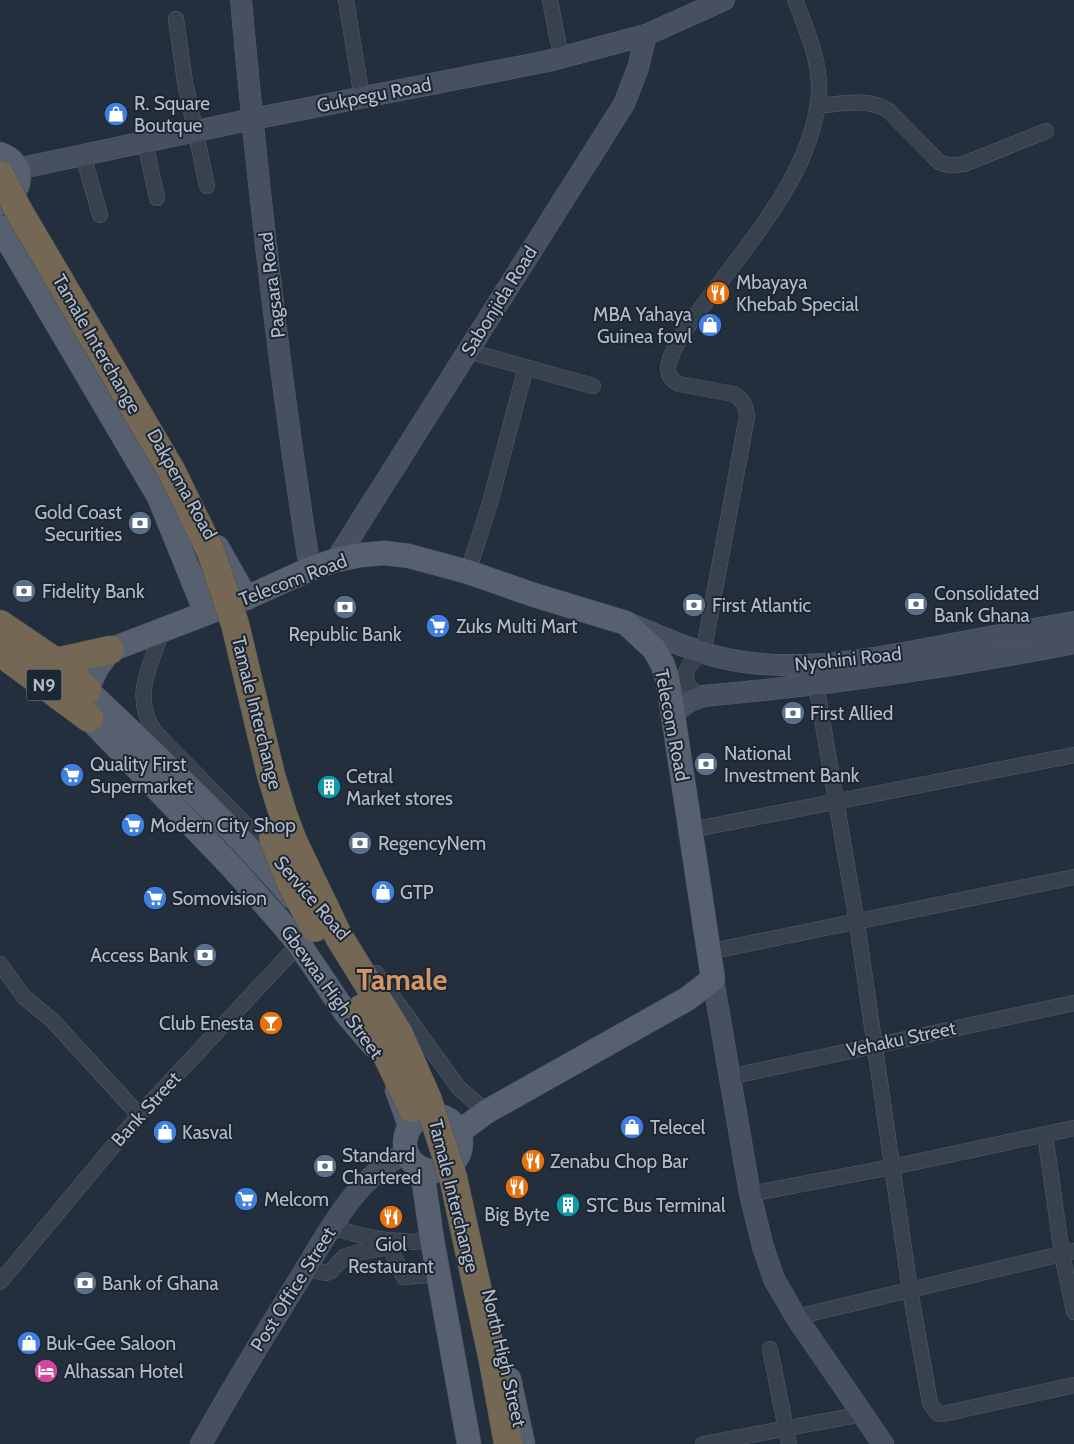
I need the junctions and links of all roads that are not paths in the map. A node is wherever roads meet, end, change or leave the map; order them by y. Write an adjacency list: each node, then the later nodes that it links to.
1 (241, 0): 11 (street, Pagsara Road)
2 (346, 0): 9 (street)
3 (550, 0): 8 (street)
4 (724, 0): 7 (street, Gukpegu Road)
5 (794, 0): 10 (street)
6 (176, 19): 13 (street)
7 (646, 35): 8 (street, Gukpegu Road); 23 (street, Sabonjida Road)
8 (561, 57): 9 (street, Gukpegu Road)
9 (362, 98): 11 (street, Gukpegu Road)
10 (817, 106): 12 (street); 38 (street)
11 (253, 119): 13 (street, Gukpegu Road); 27 (street, Pagsara Road)
12 (1046, 131)
13 (195, 132): 14 (street, Gukpegu Road); 17 (street)
14 (145, 142): 15 (street, Gukpegu Road); 18 (street)
15 (83, 155): 16 (street, Gukpegu Road); 21 (street)
16 (6, 165): 19 (main road); 29 (main road, Dakpema Road); 77 (highway, Tamale Interchange, bridge)
17 (207, 186)
18 (157, 198)
19 (0, 203)
20 (0, 214): 77 (highway, Tamale Interchange, bridge)
21 (100, 215)
22 (0, 227): 30 (main road, Dakpema Road)
23 (468, 351): 24 (street); 26 (street, Sabonjida Road)
24 (526, 367): 25 (street); 28 (street)
25 (593, 386)
26 (336, 560): 27 (main road, Telecom Road); 28 (main road, Telecom Road)
27 (310, 569): 29 (main road, Telecom Road)
28 (468, 572): 32 (main road, Telecom Road)
29 (246, 598): 30 (main road, Telecom Road)
30 (206, 613): 34 (main road, Telecom Road)
31 (1074, 622): 38 (street, Nyohini Road)
32 (626, 623): 38 (street, Nyohini Road); 43 (main road, Telecom Road)
33 (0, 624): 39 (highway, N9)
34 (162, 631): 36 (main road, Telecom Road); 57 (street, Service Road)
35 (1074, 643): 40 (street, Nyohini Road)
36 (110, 650): 39 (highway); 41 (main road)
37 (0, 652): 44 (highway, N9)
38 (702, 654): 42 (street)
39 (56, 662): 41 (highway, N9)
40 (816, 684): 42 (street, Nyohini Road); 46 (street)
41 (87, 690): 44 (main road); 62 (main road, Gbewaa High Street / N9)
42 (703, 696): 43 (street, Nyohini Road)
43 (673, 714): 47 (main road, Telecom Road)
44 (88, 718): 50 (main road, Gbewaa High Street)
45 (1074, 755): 46 (street)
46 (836, 802): 47 (street); 49 (street)
47 (691, 830): 51 (main road, Telecom Road)
48 (1074, 877): 49 (street)
49 (857, 923): 51 (street); 55 (street)
50 (299, 944): 58 (street, Bank Street); 59 (main road, Gbewaa High Street)
51 (708, 952): 53 (main road, Telecom Road)
52 (0, 964): 58 (street)
53 (713, 979): 56 (street); 57 (main road)
54 (1074, 1003): 55 (street, Vehaku Street)
55 (875, 1045): 56 (street, Vehaku Street); 64 (street)
56 (729, 1077): 65 (street)
57 (486, 1112): 62 (main road)
58 (139, 1115): 72 (street, Bank Street)
59 (410, 1126): 62 (main road); 63 (main road)
60 (1074, 1128): 61 (street)
61 (1045, 1134): 64 (street); 69 (street)
62 (453, 1136): 63 (main road); 85 (main road, North High Street)
63 (414, 1161): 66 (street, Post Office Street); 67 (main road)
64 (892, 1167): 65 (street); 73 (street)
65 (750, 1194): 75 (street)
66 (331, 1226): 68 (street); 70 (street, Post Office Street)
67 (432, 1239): 68 (street); 71 (main road)
68 (388, 1244): 70 (street); 71 (street)
69 (1068, 1253): 73 (street); 74 (street)
70 (306, 1269): 81 (street, Post Office Street)
71 (438, 1274): 82 (main road)
72 (0, 1282)
73 (910, 1290): 75 (street); 78 (street)
74 (1074, 1310)
75 (796, 1317): 79 (street)
76 (770, 1349): 80 (street)
77 (483, 1358): 83 (highway, Tamale Interchange); 84 (highway, Tamale Interchange)
78 (1074, 1385)
79 (863, 1414): 80 (street); 88 (street)
80 (786, 1429): 86 (street); 87 (street)
81 (200, 1444)
82 (469, 1444)
83 (489, 1444)
84 (508, 1444)
85 (523, 1444)
86 (703, 1444)
87 (788, 1444)
88 (883, 1444)

